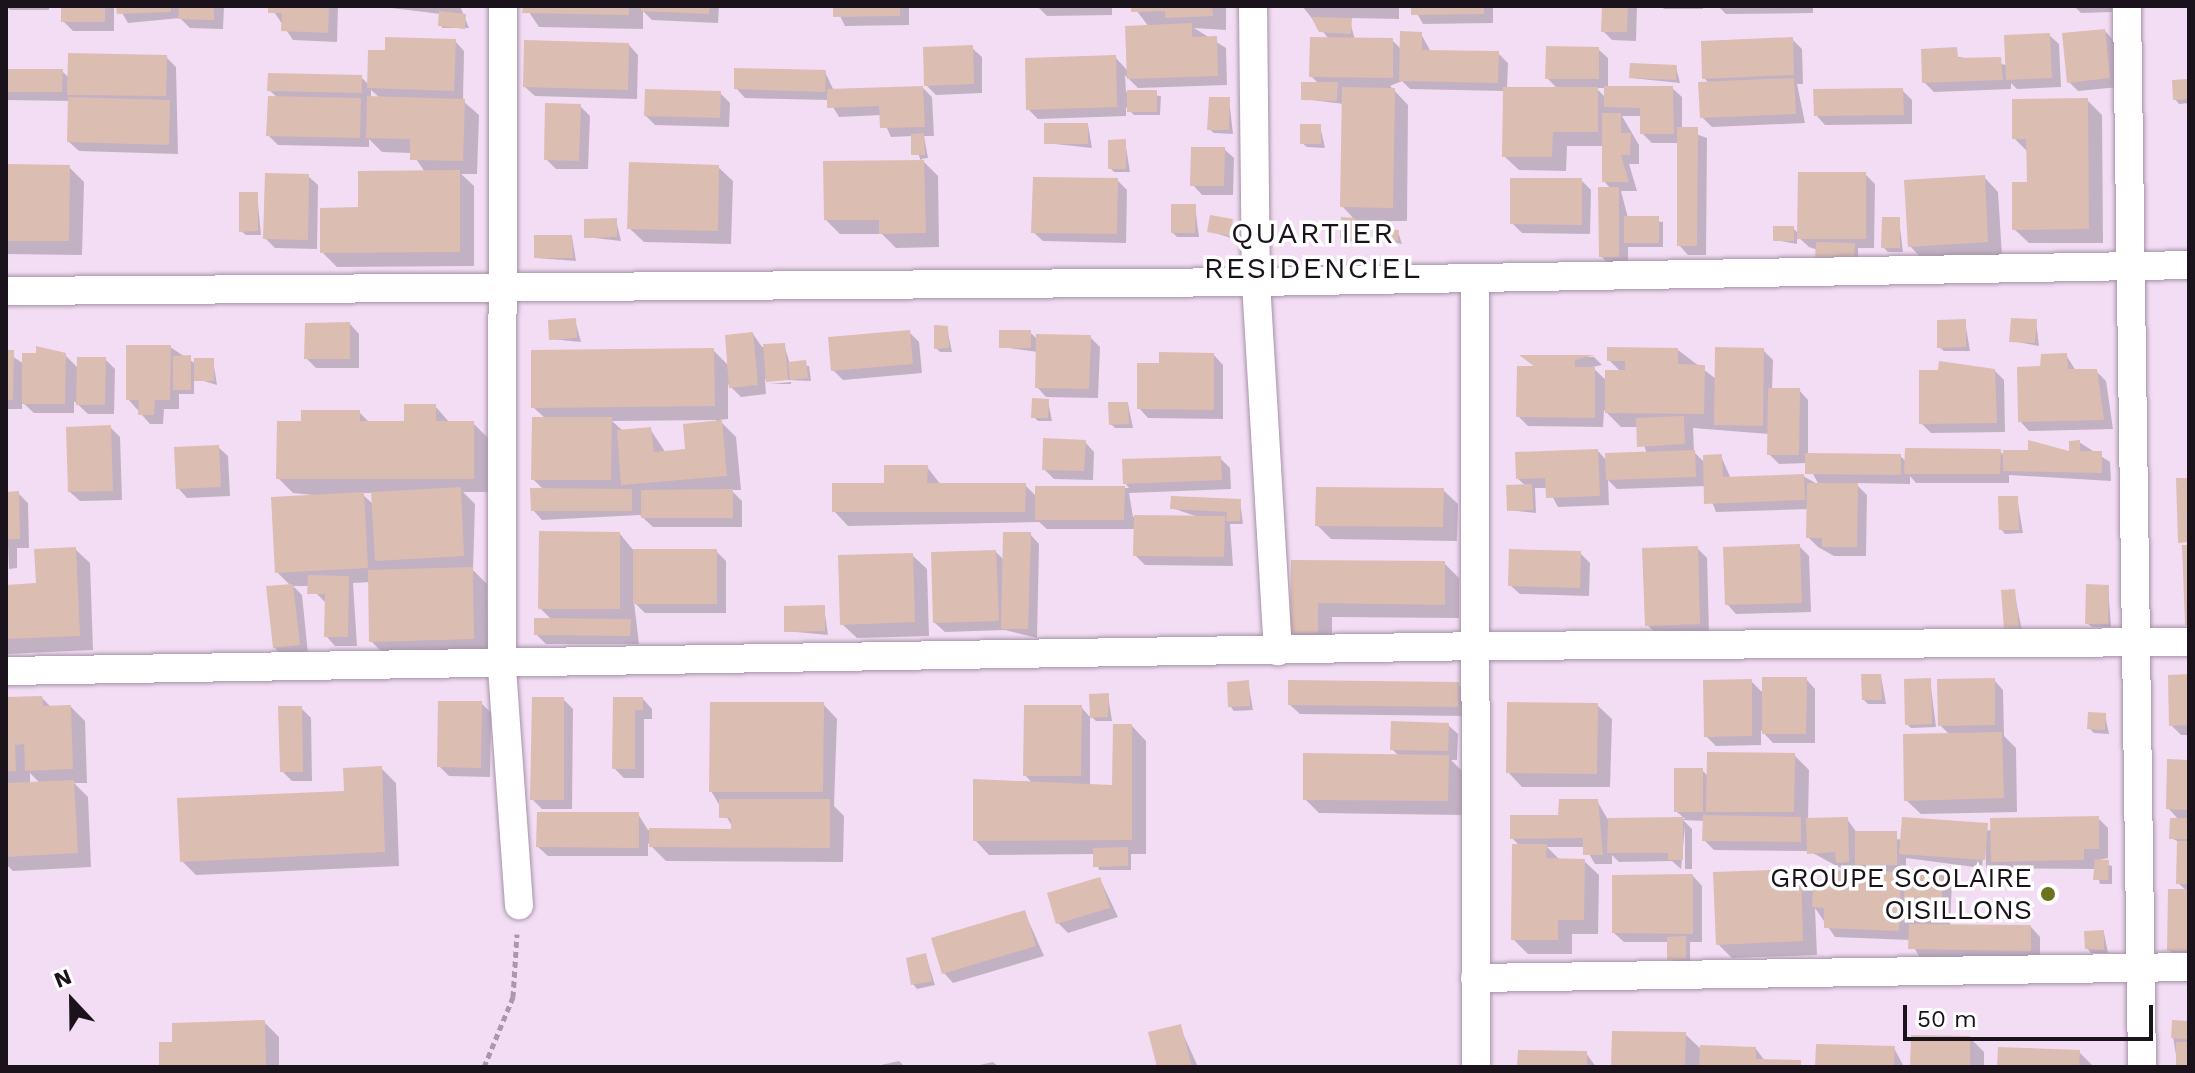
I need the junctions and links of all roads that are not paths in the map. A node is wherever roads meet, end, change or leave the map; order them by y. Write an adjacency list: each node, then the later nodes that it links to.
1 (503, 6): 8 (street)
2 (1253, 6): 7 (street)
3 (2127, 6): 4 (street)
4 (2131, 265): 5 (street); 6 (street); 11 (street)
5 (2189, 265)
6 (1475, 279): 7 (street); 12 (street)
7 (1256, 282): 8 (street); 13 (street)
8 (506, 289): 9 (street); 14 (street)
9 (6, 291)
10 (2189, 642): 11 (street)
11 (2136, 644): 12 (street); 17 (street)
12 (1477, 646): 13 (street); 19 (street)
13 (1278, 651): 14 (street)
14 (502, 668): 15 (street); 16 (street)
15 (6, 671)
16 (519, 905)
17 (2140, 967): 18 (street); 19 (street); 21 (street)
18 (2189, 967)
19 (1475, 978): 20 (street)
20 (1476, 1067)
21 (2142, 1067)

